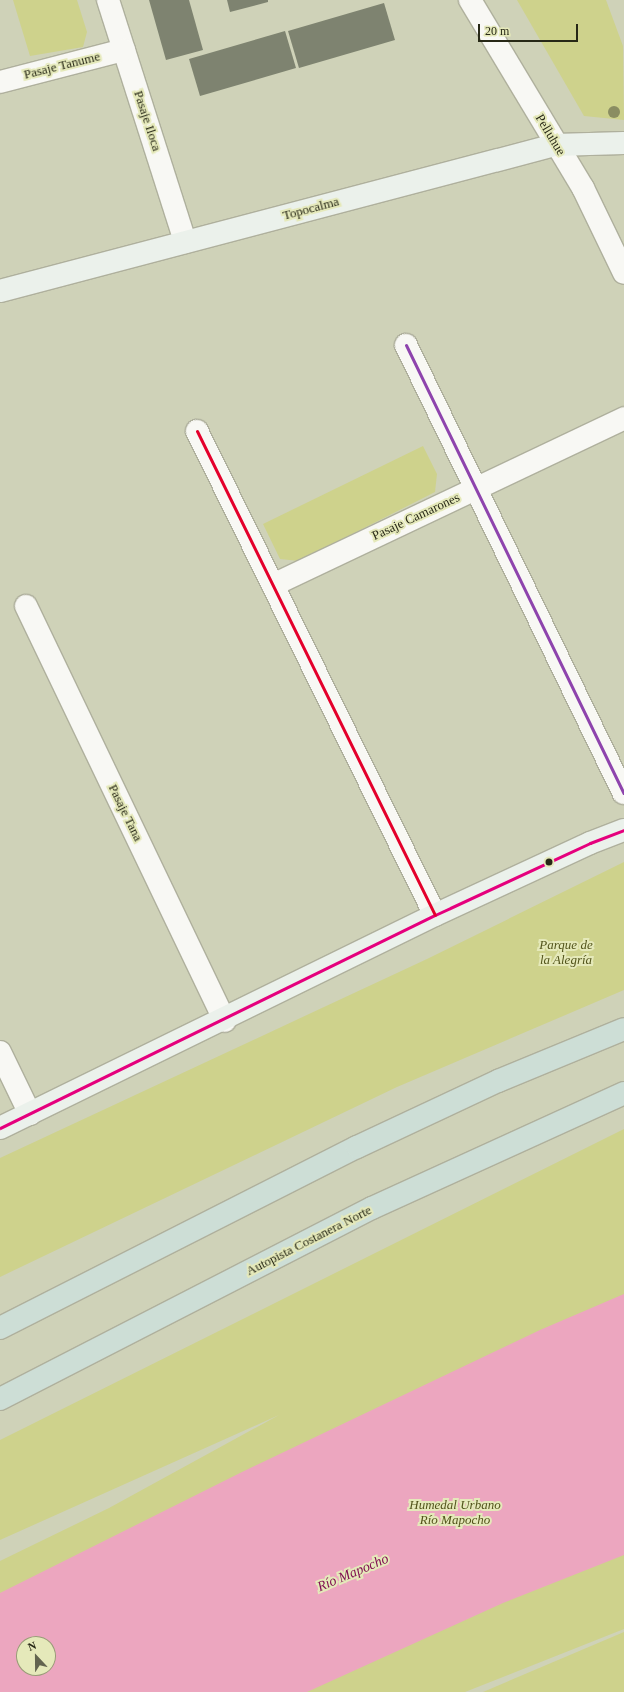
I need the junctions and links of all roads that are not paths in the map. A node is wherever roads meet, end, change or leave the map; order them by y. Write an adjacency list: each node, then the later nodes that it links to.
1 (108, 0): 3 (street, Pasaje Iloca)
2 (470, 0): 6 (street, Pelluhue)
3 (124, 50): 4 (street, Pasaje Tanume); 7 (street, Pasaje Iloca)
4 (0, 82)
5 (624, 143): 6 (street, Topocalma)
6 (555, 145): 7 (street, Topocalma); 8 (street, Pelluhue)
7 (185, 242): 9 (street, Topocalma)
8 (624, 273)
9 (0, 291)
10 (406, 345): 13 (street)
11 (624, 418): 13 (street, Pasaje Camarones)
12 (197, 431): 14 (street)
13 (476, 488): 14 (street, Pasaje Camarones); 16 (street)
14 (272, 585): 18 (street)
15 (26, 606): 19 (street, Pasaje Tana)
16 (624, 793)
17 (624, 830): 18 (street)
18 (436, 915): 19 (street)
19 (225, 1020): 23 (street)
20 (624, 1028): 25 (highway)
21 (0, 1052): 23 (street)
22 (624, 1094): 26 (highway, Autopista Costanera Norte)
23 (30, 1114): 24 (street)
24 (0, 1128)
25 (0, 1328)
26 (0, 1399)

